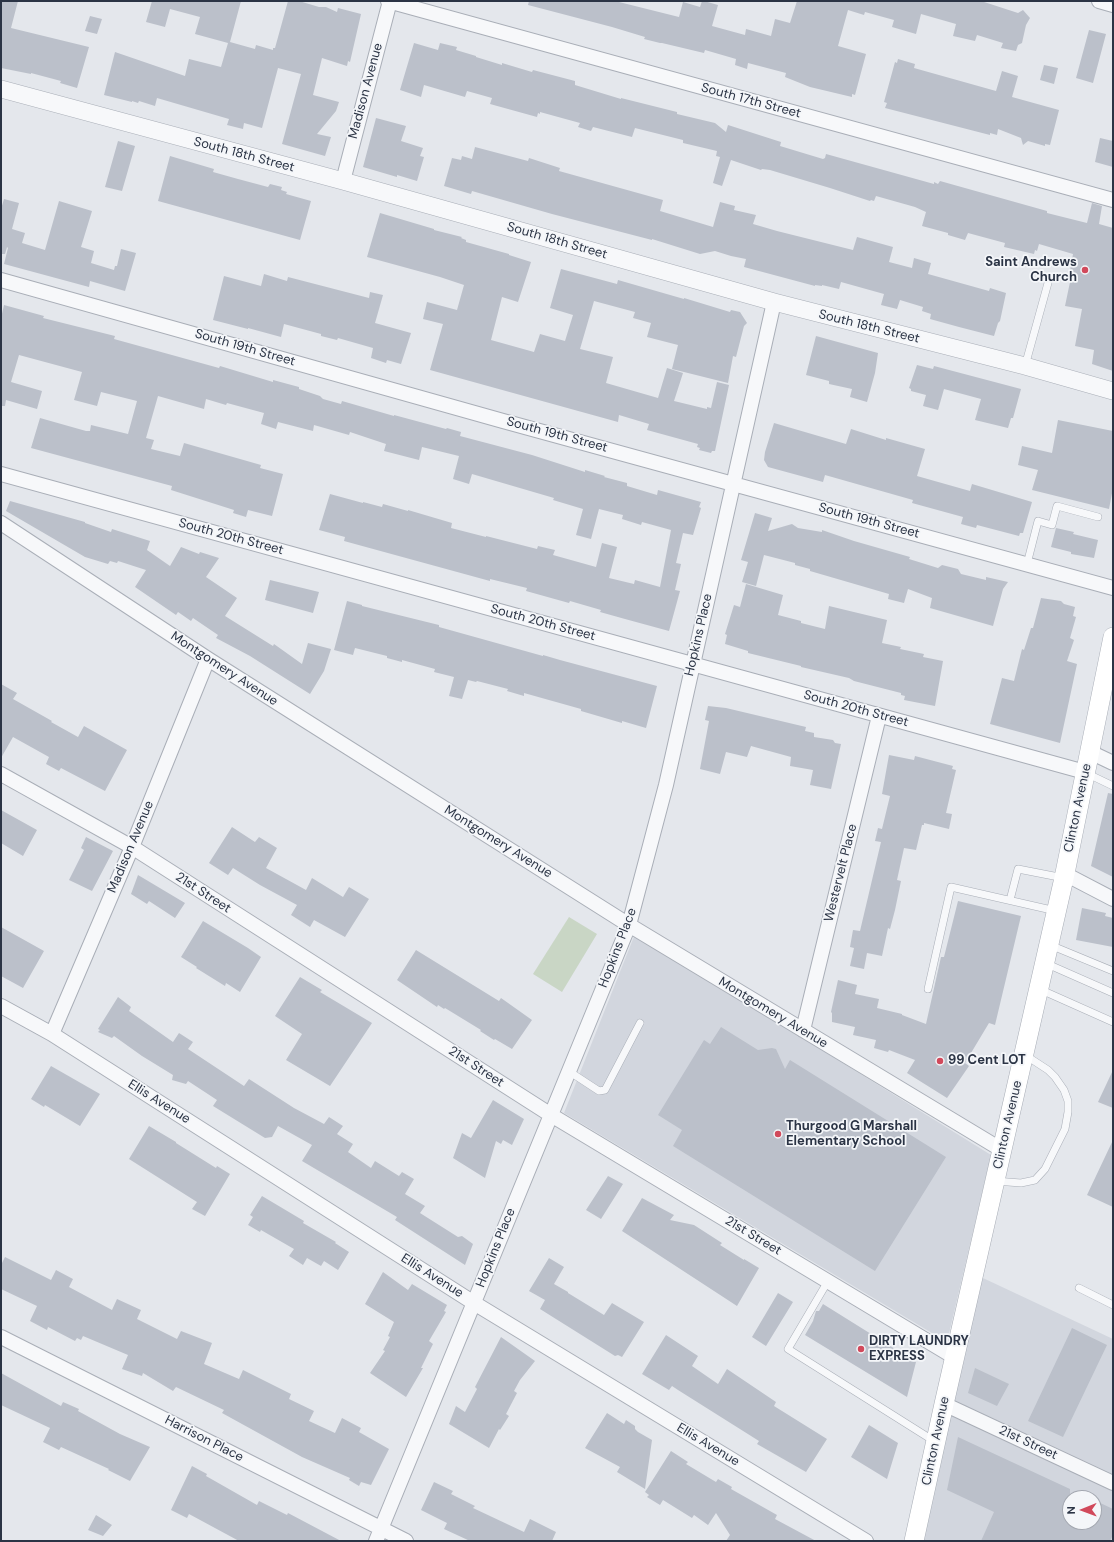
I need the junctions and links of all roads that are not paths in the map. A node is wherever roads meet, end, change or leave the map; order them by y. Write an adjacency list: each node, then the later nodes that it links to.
1 (389, 1): 5 (street, Madison Avenue); 6 (street, South 17th Street)
2 (1099, 1): 3 (street)
3 (1113, 5)
4 (1, 89): 5 (street, South 18th Street)
5 (343, 182): 9 (street, South 18th Street)
6 (1113, 200)
7 (1, 280): 13 (street, South 19th Street)
8 (1048, 283): 10 (lane)
9 (774, 302): 10 (street, South 18th Street); 13 (street, Hopkins Place)
10 (1025, 366): 11 (street, South 18th Street)
11 (1113, 391)
12 (1, 474): 20 (street, South 20th Street)
13 (734, 483): 16 (street, South 19th Street); 20 (street, Hopkins Place)
14 (1098, 518): 16 (lane)
15 (1, 523): 19 (street, Montgomery Avenue)
16 (1027, 564): 17 (street, South 19th Street)
17 (1113, 588)
18 (1113, 637): 22 (main road, Clinton Avenue)
19 (208, 659): 27 (street, Madison Avenue); 32 (street, Montgomery Avenue)
20 (692, 664): 21 (street, South 20th Street); 32 (street, Hopkins Place)
21 (879, 716): 24 (street, South 20th Street); 42 (street, Westervelt Place)
22 (1090, 752): 23 (street); 24 (main road, Clinton Avenue)
23 (1113, 763)
24 (1085, 772): 26 (lane); 28 (main road, Clinton Avenue)
25 (1, 774): 27 (street, 21st Street)
26 (1113, 786)
27 (132, 847): 43 (street, Madison Avenue); 46 (street, 21st Street)
28 (1064, 876): 29 (street); 30 (lane); 31 (main road, Clinton Avenue)
29 (1113, 899)
30 (1010, 900): 31 (lane); 36 (lane)
31 (1056, 911): 33 (main road, Clinton Avenue)
32 (629, 925): 42 (street, Montgomery Avenue); 45 (street, Hopkins Place)
33 (1048, 944): 34 (main road, Clinton Avenue); 35 (lane)
34 (1044, 963): 37 (main road, Clinton Avenue); 38 (lane)
35 (1113, 971)
36 (928, 989)
37 (1038, 989): 40 (lane); 44 (main road, Clinton Avenue)
38 (1113, 992)
39 (1, 1006): 43 (street, Ellis Avenue)
40 (1113, 1022)
41 (640, 1023): 45 (lane)
42 (802, 1030): 47 (street, Montgomery Avenue)
43 (52, 1034): 51 (street, Ellis Avenue)
44 (1024, 1054): 47 (main road, Clinton Avenue); 48 (lane)
45 (570, 1072): 46 (street, Hopkins Place)
46 (551, 1115): 49 (street, 21st Street); 51 (street, Hopkins Place)
47 (1002, 1150): 48 (main road, Clinton Avenue)
48 (995, 1181): 54 (main road, Clinton Avenue)
49 (828, 1281): 54 (street, 21st Street); 56 (lane)
50 (1079, 1288): 52 (lane)
51 (474, 1303): 58 (street, Hopkins Place); 60 (street, Ellis Avenue)
52 (1113, 1305)
53 (1, 1337): 58 (street, Harrison Place)
54 (954, 1357): 55 (main road, Clinton Avenue)
55 (944, 1404): 56 (main road, Clinton Avenue); 57 (street, 21st Street)
56 (936, 1443): 61 (main road, Clinton Avenue)
57 (1113, 1483)
58 (379, 1535): 59 (street, Harrison Place)
59 (406, 1541)
60 (866, 1541)
61 (914, 1541)

